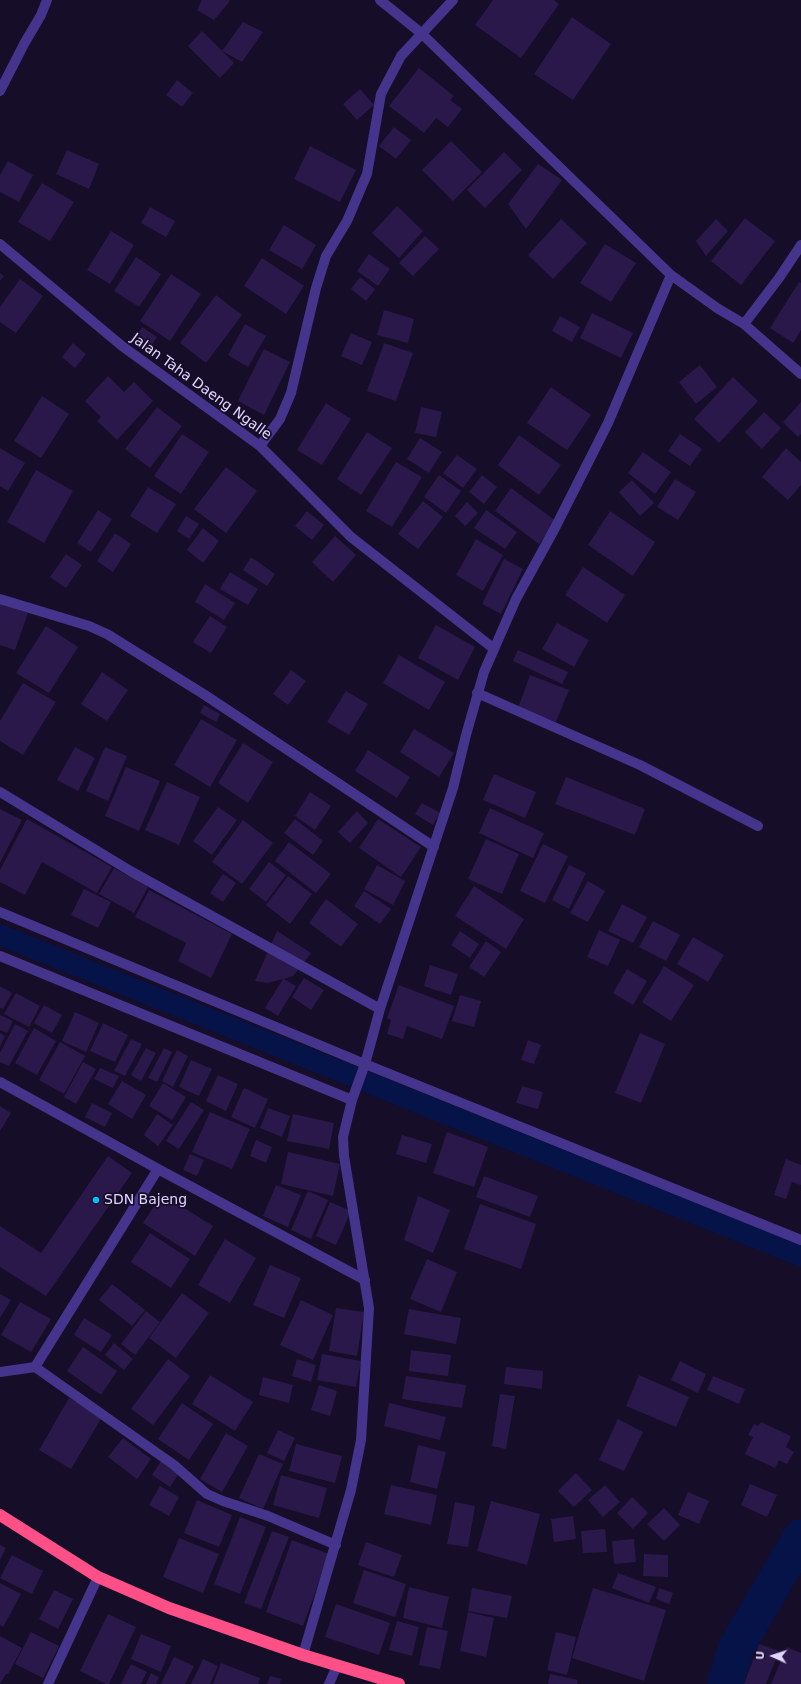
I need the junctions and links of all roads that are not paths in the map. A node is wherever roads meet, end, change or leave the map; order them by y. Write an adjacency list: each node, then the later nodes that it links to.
1 (47, 0): 5 (street)
2 (380, 0): 4 (street)
3 (453, 0): 4 (street)
4 (421, 33): 8 (street); 11 (street)
5 (0, 91)
6 (0, 244): 11 (street, Jalan Taha Daeng Ngalle)
7 (801, 245): 9 (street)
8 (672, 275): 9 (street); 13 (street)
9 (744, 324): 10 (street)
10 (801, 374)
11 (260, 446): 13 (street, Jalan Taha Daeng Ngalle)
12 (0, 599): 17 (street)
13 (493, 648): 14 (street)
14 (477, 693): 16 (street); 17 (street)
15 (0, 792): 20 (street)
16 (758, 826)
17 (434, 847): 20 (street)
18 (0, 912): 21 (street)
19 (0, 956): 23 (street)
20 (380, 1009): 21 (street)
21 (364, 1067): 23 (street); 25 (street)
22 (0, 1082): 24 (street)
23 (353, 1097): 26 (street)
24 (158, 1169): 26 (street); 27 (street)
25 (801, 1240)
26 (365, 1280): 30 (street)
27 (35, 1367): 28 (street); 30 (street)
28 (0, 1372)
29 (0, 1515): 31 (highway)
30 (336, 1545): 32 (street)
31 (98, 1577): 32 (highway); 34 (street)
32 (303, 1655): 33 (highway)
33 (337, 1666): 35 (street); 36 (highway)
34 (48, 1684)
35 (329, 1684)
36 (399, 1684)

